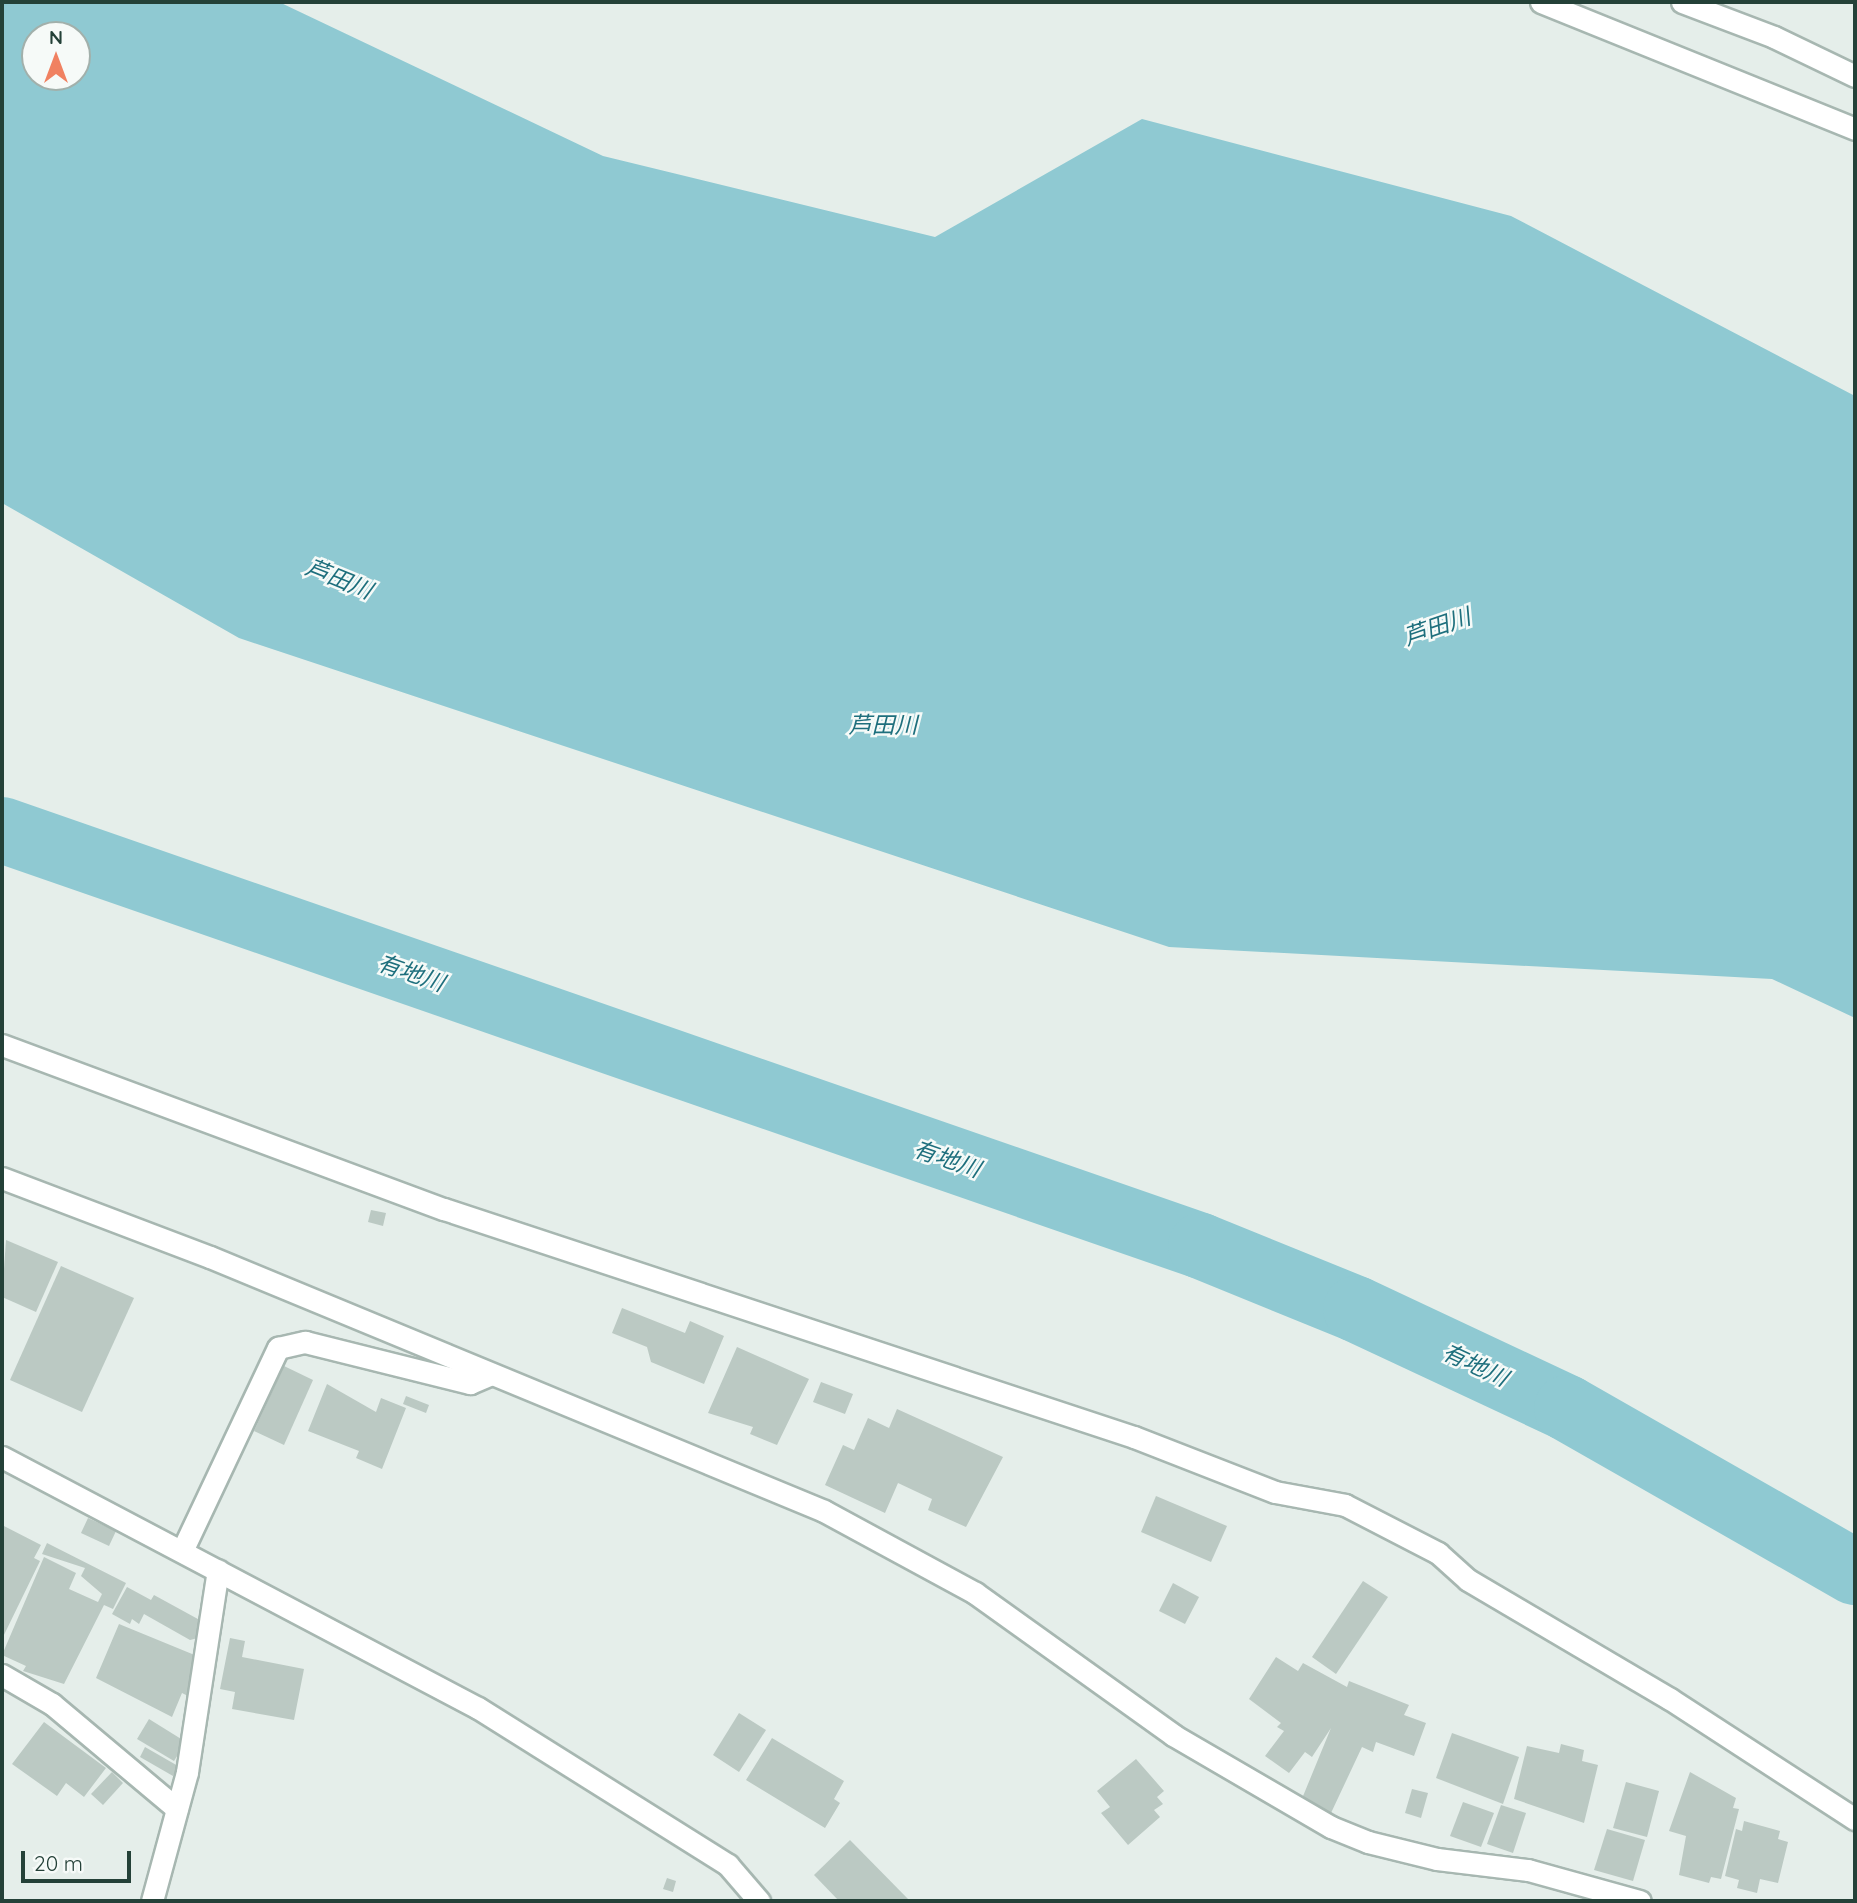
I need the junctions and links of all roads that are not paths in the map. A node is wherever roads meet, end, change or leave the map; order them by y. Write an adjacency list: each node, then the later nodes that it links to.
1 (1541, 2): 4 (street)
2 (1682, 2): 3 (street)
3 (1855, 76)
4 (1855, 129)
5 (2, 1045): 13 (street)
6 (2, 1178): 7 (street)
7 (491, 1374): 9 (street); 14 (street)
8 (2, 1457): 9 (street)
9 (182, 1551): 10 (street)
10 (218, 1570): 12 (street); 16 (street)
11 (2, 1675): 12 (street)
12 (177, 1809): 15 (street)
13 (1855, 1819)
14 (1595, 1896): 17 (street)
15 (152, 1901)
16 (759, 1901)
17 (1640, 1901)

